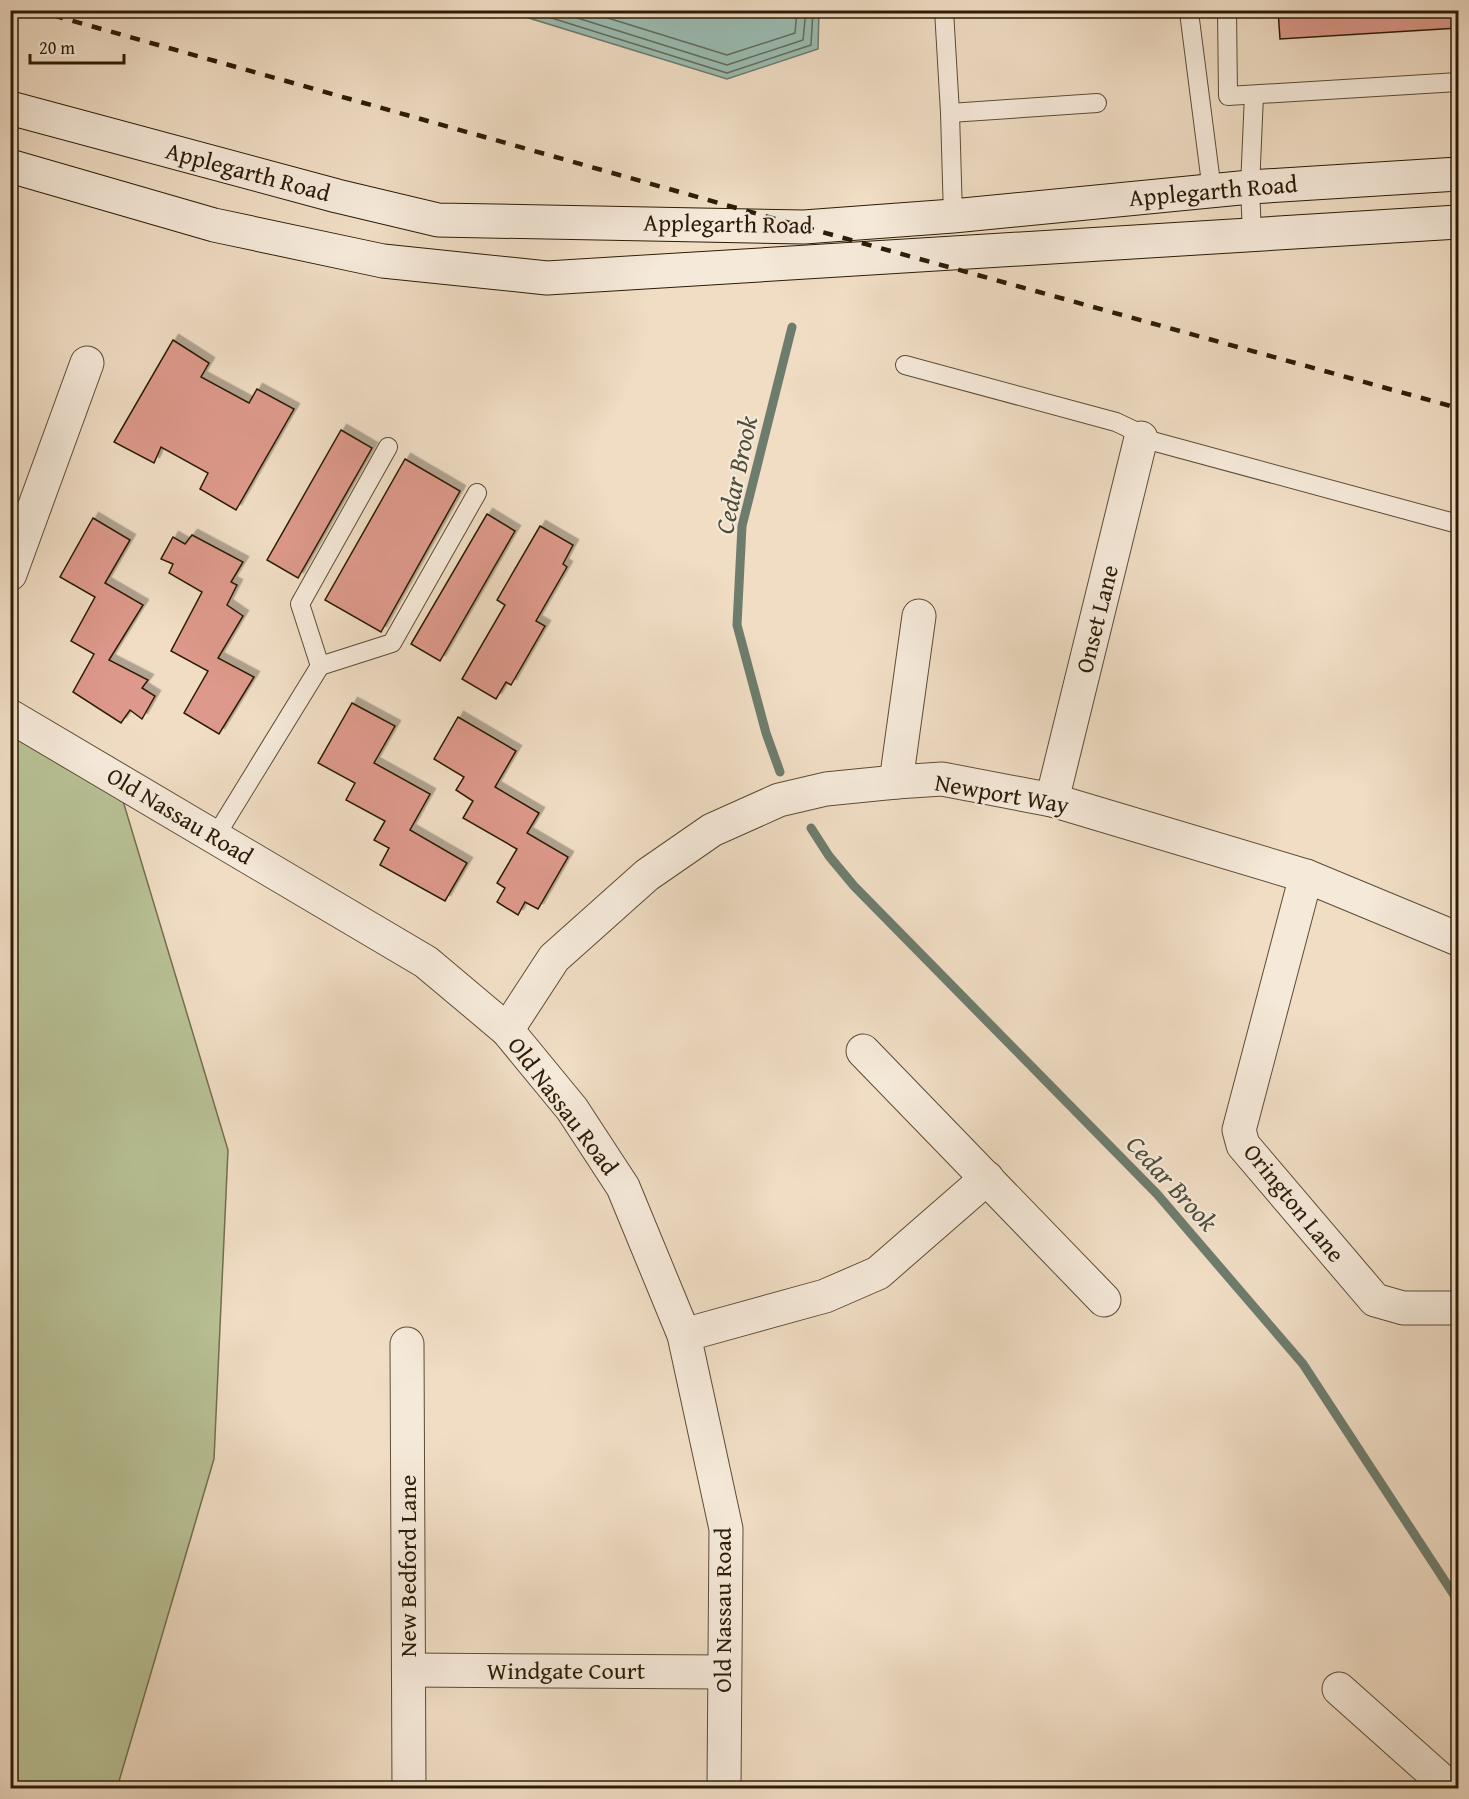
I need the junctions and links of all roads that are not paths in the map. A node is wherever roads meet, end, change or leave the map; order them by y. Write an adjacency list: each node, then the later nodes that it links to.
1 (944, 10): 8 (lane)
2 (1227, 10): 5 (lane)
3 (1189, 12): 12 (lane)
4 (1458, 82): 5 (lane)
5 (1254, 95): 11 (lane)
6 (1097, 103): 8 (lane)
7 (10, 108): 13 (street, Applegarth Road)
8 (950, 114): 13 (lane)
9 (10, 166): 15 (street, Applegarth Road)
10 (1458, 174): 11 (street, Applegarth Road)
11 (1250, 187): 12 (street, Applegarth Road); 15 (lane)
12 (1212, 191): 13 (street, Applegarth Road)
13 (953, 216)
14 (1458, 222): 15 (street, Applegarth Road)
15 (1252, 235)
16 (87, 363): 22 (street)
17 (905, 365): 18 (lane)
18 (1141, 438): 21 (lane); 27 (street, Onset Lane)
19 (388, 447): 24 (lane)
20 (477, 493): 24 (lane)
21 (1458, 524)
22 (10, 574)
23 (919, 616): 26 (street)
24 (320, 666): 28 (lane)
25 (10, 716): 28 (street, Old Nassau Road)
26 (896, 782): 27 (street, Newport Way); 31 (street, Newport Way)
27 (1052, 800): 29 (street, Newport Way)
28 (215, 837): 31 (street, Old Nassau Road)
29 (1306, 876): 30 (street, Newport Way); 35 (street, Orington Lane)
30 (1458, 939)
31 (507, 1030): 36 (street, Old Nassau Road)
32 (863, 1051): 33 (street)
33 (987, 1178): 34 (street); 36 (street)
34 (1104, 1300)
35 (1458, 1308)
36 (684, 1335): 39 (street, Old Nassau Road)
37 (407, 1344): 38 (street, New Bedford Lane)
38 (409, 1670): 39 (street, Windgate Court); 41 (street, New Bedford Lane)
39 (724, 1672): 42 (street, Old Nassau Road)
40 (1340, 1689): 43 (street)
41 (409, 1788)
42 (724, 1788)
43 (1450, 1788)

